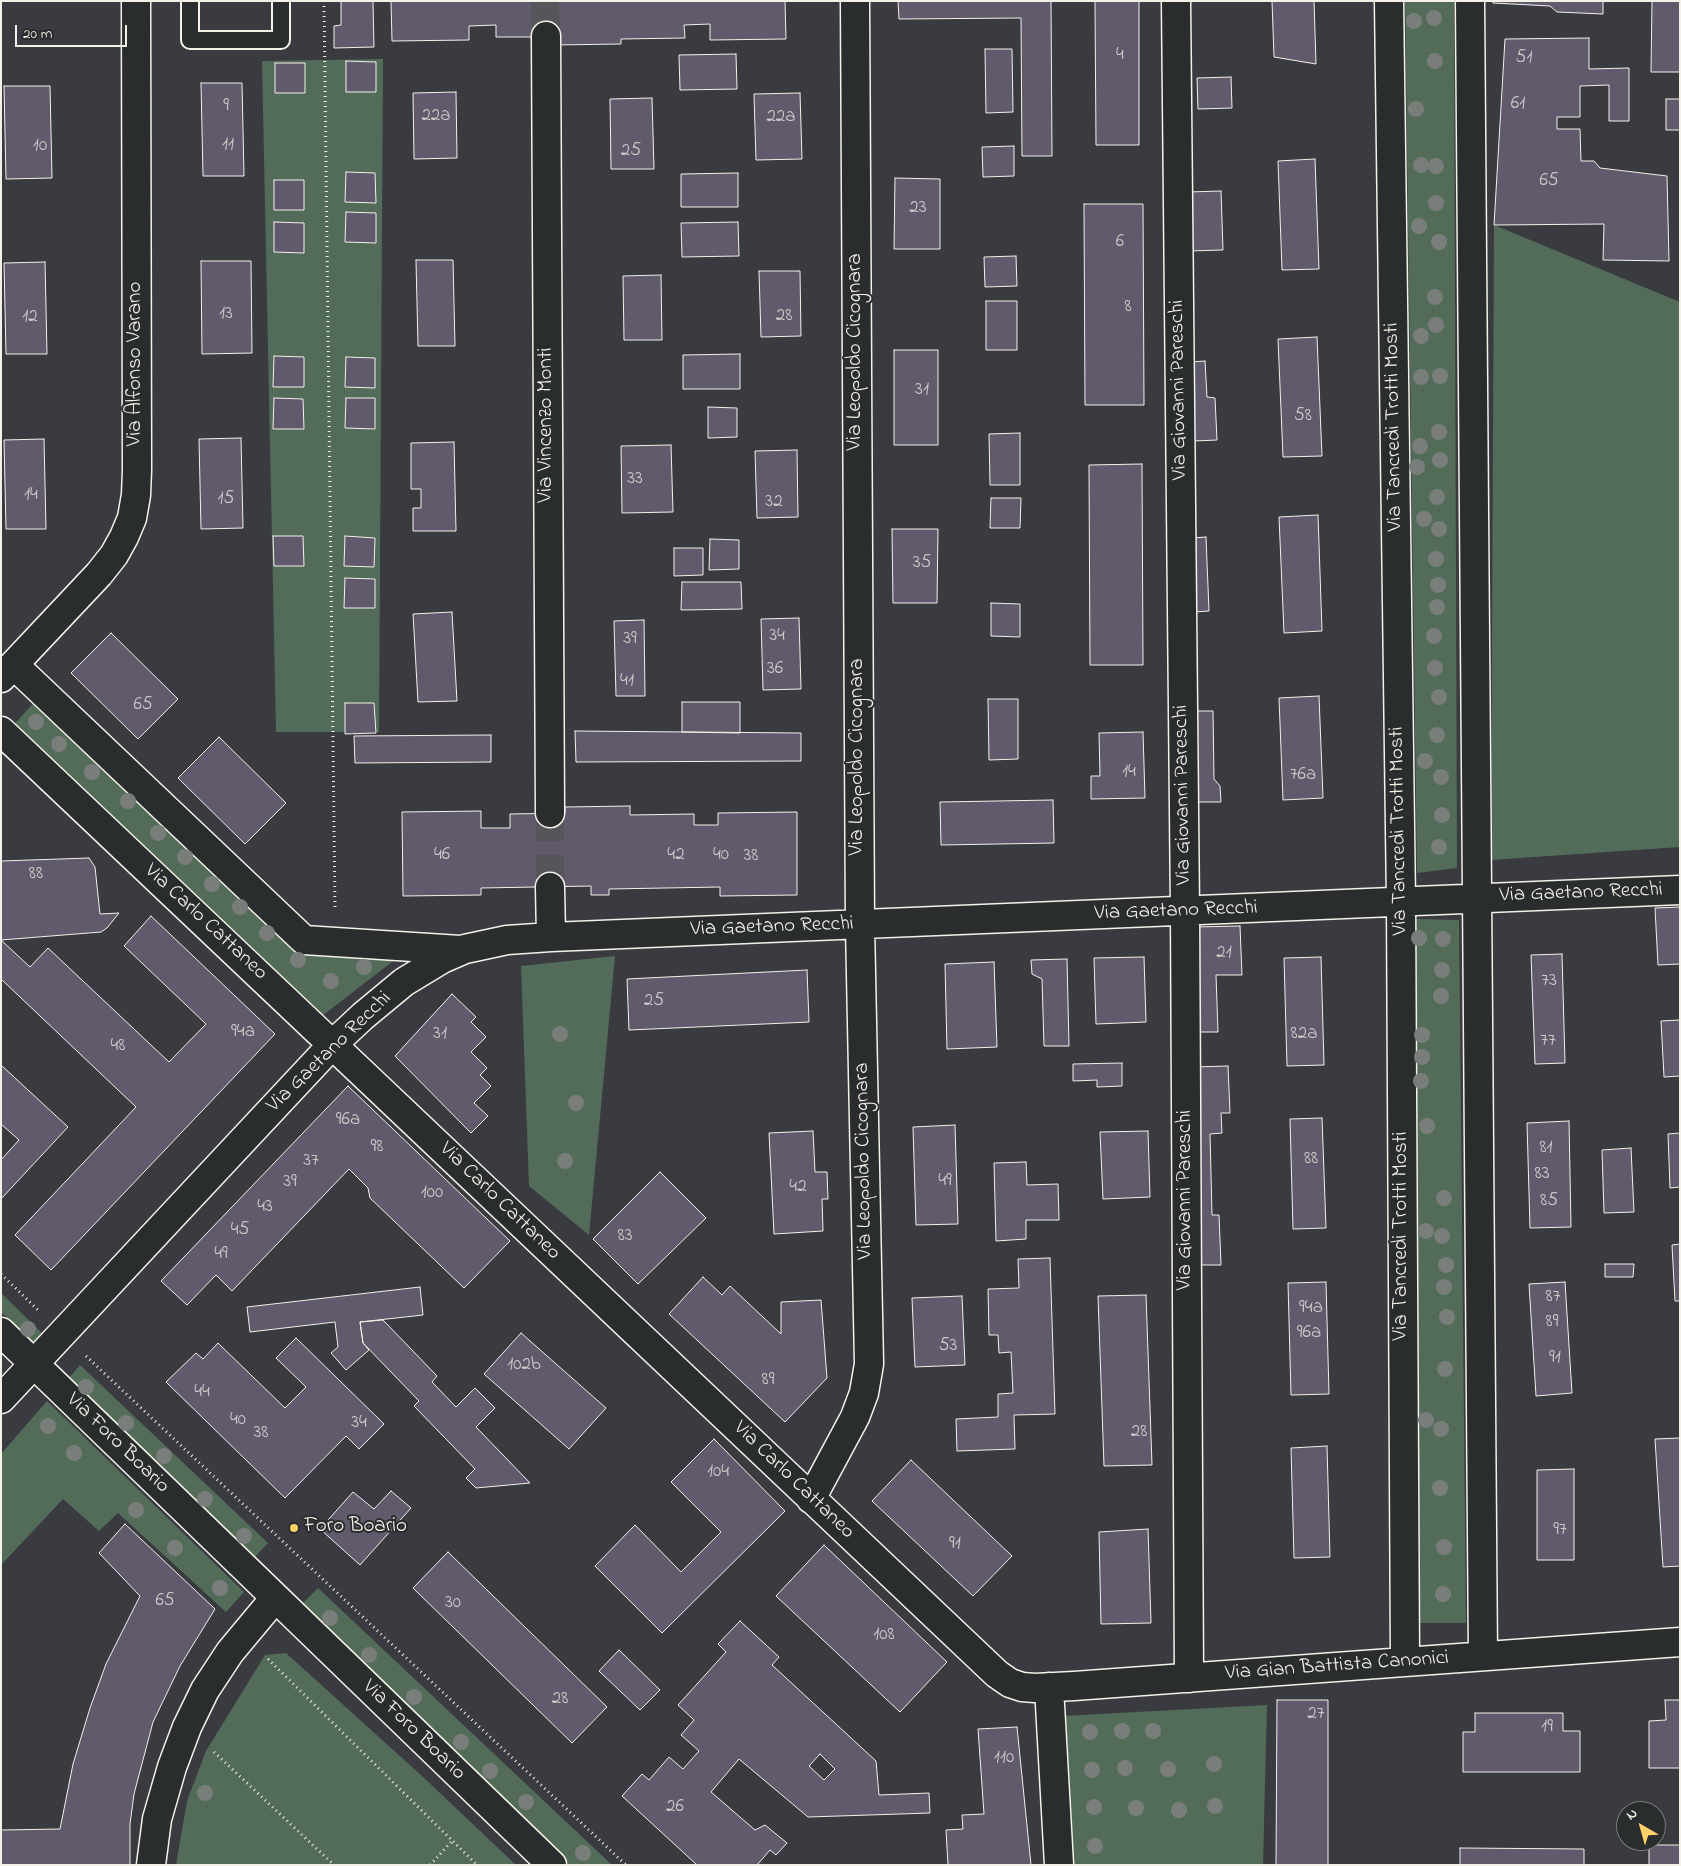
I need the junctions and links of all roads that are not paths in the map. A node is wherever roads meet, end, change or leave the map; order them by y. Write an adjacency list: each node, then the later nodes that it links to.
1 (136, 1): 9 (street, Via Alfonso Varano)
2 (190, 1): 3 (lane)
3 (281, 1)
4 (855, 1): 17 (street, Via Leopoldo Cicognara)
5 (1176, 1): 16 (street, Via Giovanni Pareschi)
6 (1389, 1): 15 (street, Via Tancredi Trotti Mosti)
7 (1470, 1): 14 (street)
8 (546, 36): 11 (street, Via Vincenzo Monti)
9 (7, 671): 19 (street)
10 (1, 731): 20 (street, Via Carlo Cattaneo)
11 (550, 813)
12 (550, 887): 18 (street)
13 (1680, 890): 14 (street, Via Gaetano Recchi)
14 (1476, 899): 15 (street, Via Gaetano Recchi); 27 (street)
15 (1401, 902): 16 (street, Via Gaetano Recchi); 28 (street, Via Tancredi Trotti Mosti)
16 (1185, 911): 17 (street, Via Gaetano Recchi); 30 (street, Via Giovanni Pareschi)
17 (860, 925): 18 (street, Via Gaetano Recchi); 24 (street, Via Leopoldo Cicognara)
18 (550, 937): 19 (street, Via Gaetano Recchi)
19 (462, 950): 20 (street, Via Gaetano Recchi)
20 (333, 1044): 22 (street, Via Gaetano Recchi); 24 (street, Via Carlo Cattaneo)
21 (1, 1332): 22 (street, Via Foro Boario)
22 (34, 1364): 23 (street, Via Gaetano Recchi); 25 (street, Via Foro Boario)
23 (1, 1399)
24 (812, 1499): 29 (street, Via Carlo Cattaneo)
25 (275, 1598): 32 (street); 33 (street, Via Foro Boario)
26 (1680, 1642): 27 (street, Via Gian Battista Canonici)
27 (1482, 1656): 28 (street, Via Gian Battista Canonici)
28 (1405, 1662): 30 (street, Via Gian Battista Canonici)
29 (996, 1674): 31 (street, Via Gian Battista Canonici)
30 (1190, 1678): 31 (street, Via Gian Battista Canonici)
31 (1049, 1687): 34 (street)
32 (151, 1865)
33 (552, 1865)
34 (1058, 1865)

